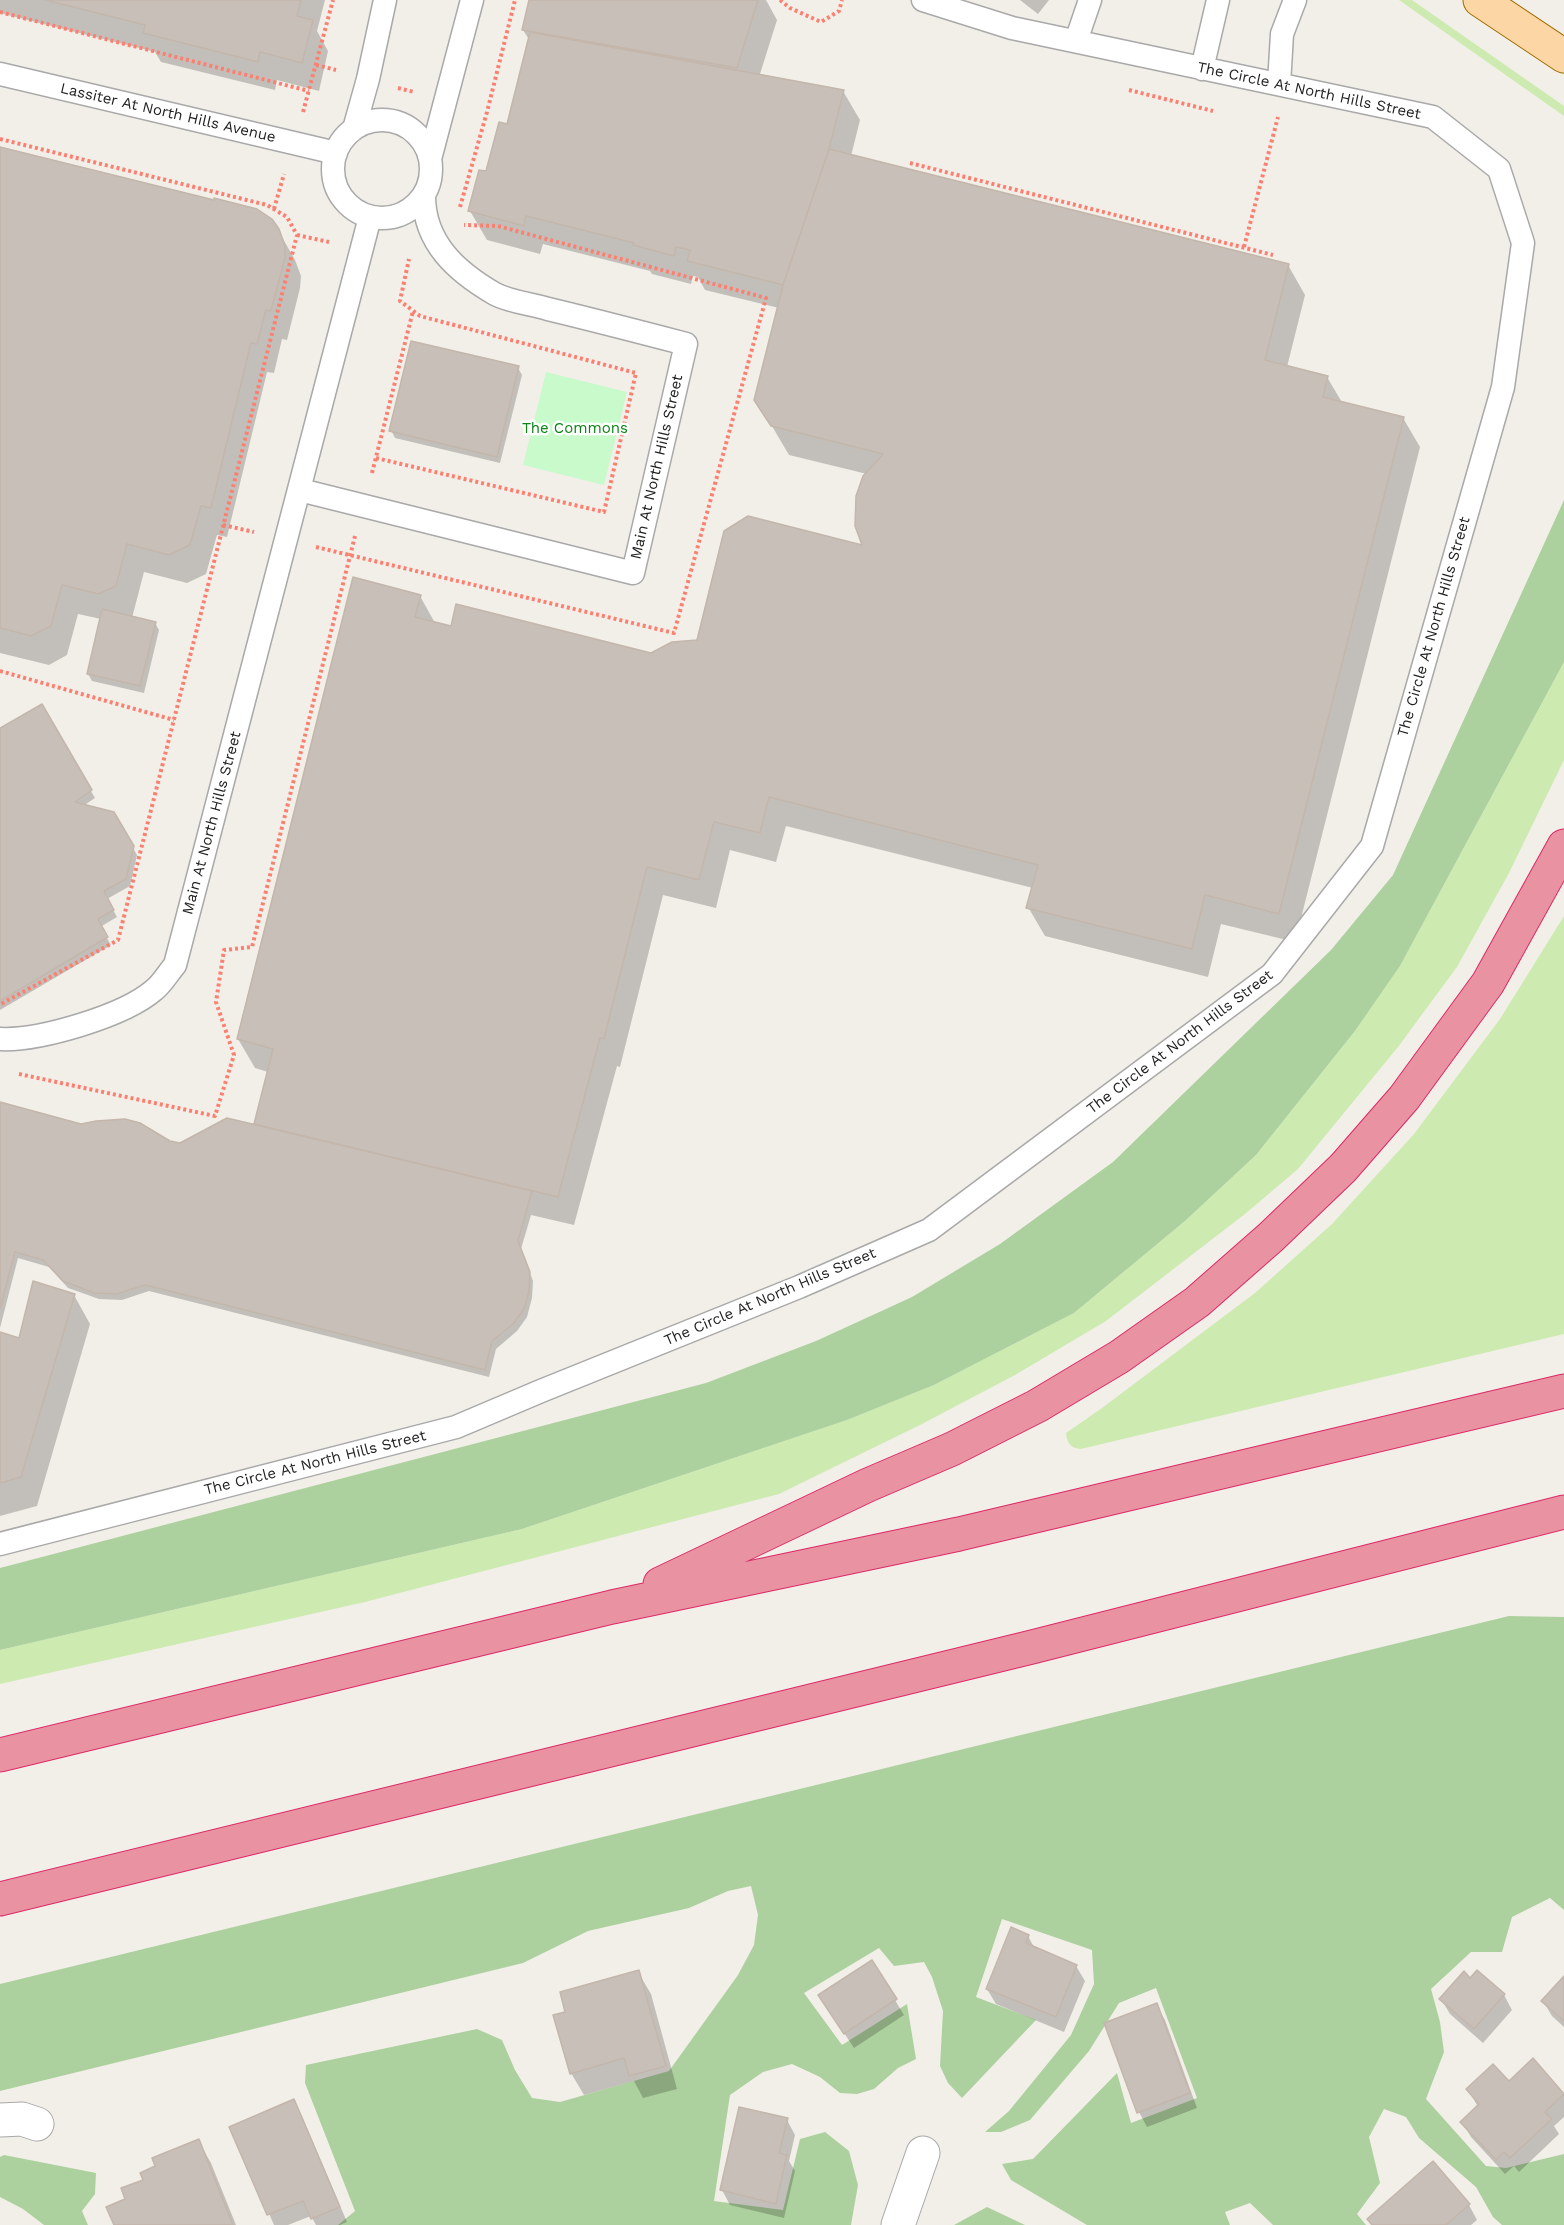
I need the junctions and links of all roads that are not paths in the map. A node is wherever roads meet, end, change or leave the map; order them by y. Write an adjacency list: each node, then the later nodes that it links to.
1 (385, 0): 13 (lane)
2 (472, 0): 15 (lane, Main At North Hills Street)
3 (923, 0): 8 (lane, The Circle At North Hills Street)
4 (1090, 0): 8 (lane)
5 (1218, 0): 10 (lane)
6 (1294, 0): 12 (lane)
7 (1479, 0): 9 (main road)
8 (1076, 41): 10 (lane, The Circle At North Hills Street)
9 (1564, 56)
10 (1202, 69): 12 (lane, The Circle At North Hills Street)
11 (0, 74): 14 (lane, Lassiter At North Hills Avenue)
12 (1279, 84): 23 (lane, The Circle At North Hills Street)
13 (354, 129): 14 (lane); 15 (lane)
14 (336, 153): 17 (lane)
15 (430, 159): 16 (lane, Main At North Hills Street)
16 (424, 196): 17 (lane); 18 (lane, Main At North Hills Street)
17 (370, 217): 18 (lane, Main At North Hills Street)
18 (300, 490): 20 (lane, Main At North Hills Street)
19 (1564, 846): 24 (highway)
20 (0, 1039)
21 (1564, 1391): 24 (highway)
22 (1564, 1512): 26 (highway)
23 (0, 1544)
24 (612, 1607): 25 (highway)
25 (0, 1755)
26 (0, 1899)
27 (0, 2120): 28 (street)
28 (37, 2124)
29 (923, 2153): 30 (street)
30 (898, 2225)

